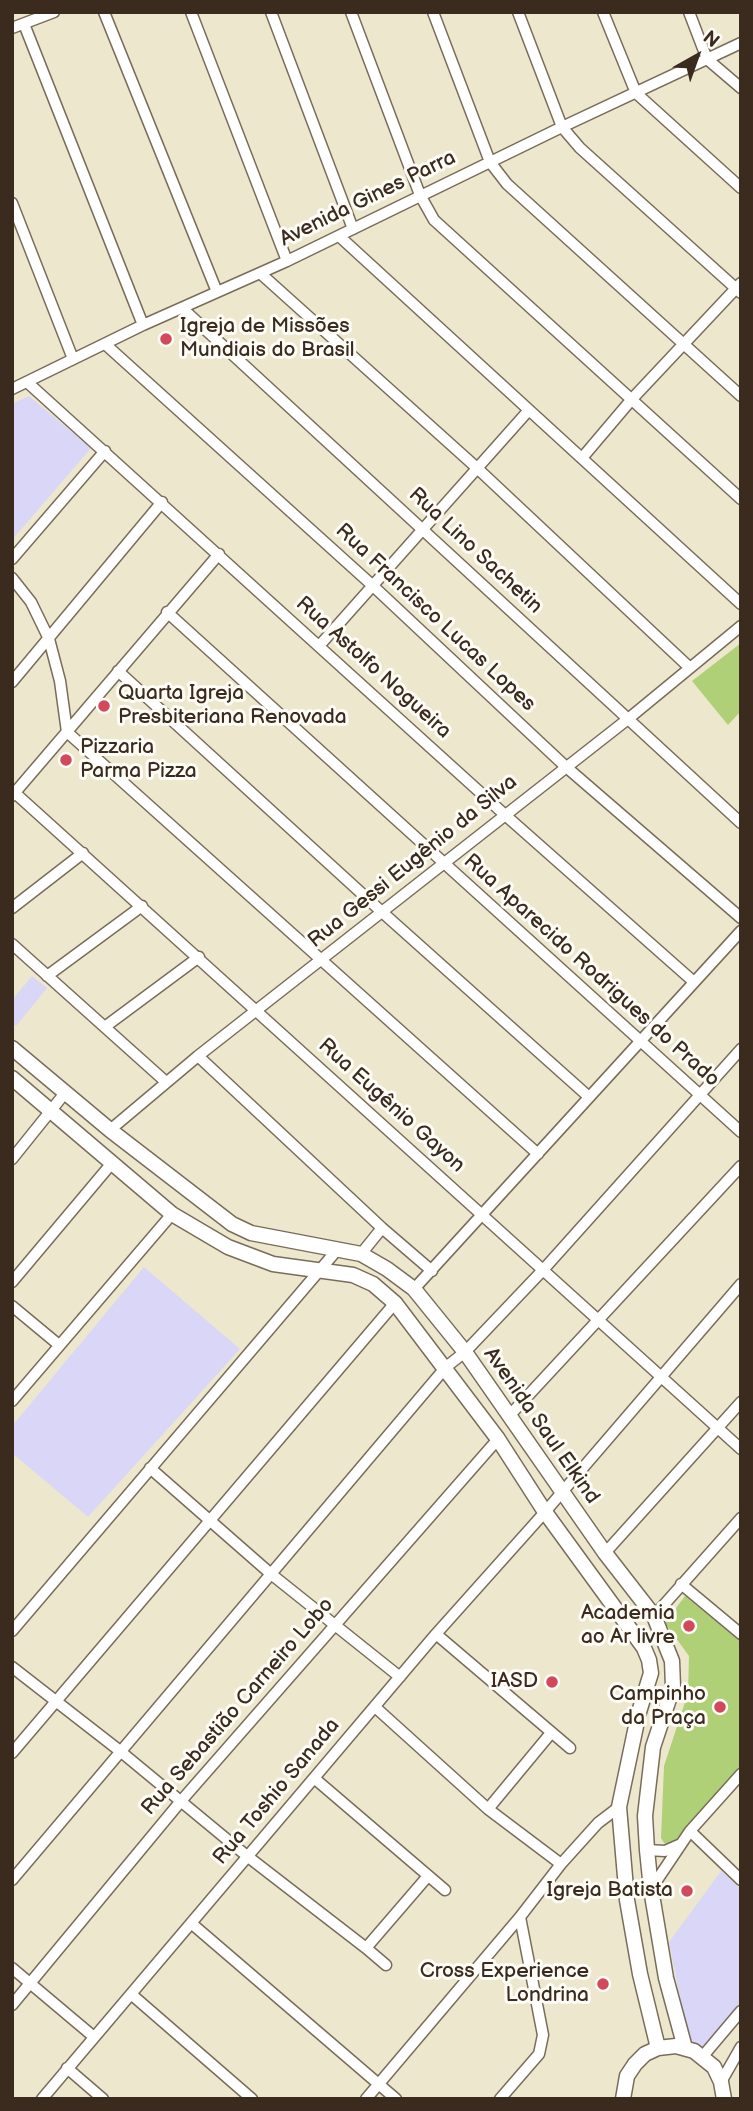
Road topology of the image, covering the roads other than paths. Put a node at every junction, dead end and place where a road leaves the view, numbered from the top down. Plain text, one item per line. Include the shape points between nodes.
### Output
1 (54, 12) edge
2 (104, 12) edge
3 (191, 12) edge
4 (271, 12) edge
5 (351, 12) edge
6 (433, 12) edge
7 (518, 12) edge
8 (603, 12) edge
9 (689, 12) edge
10 (39, 15) edge
11 (24, 24) junction
12 (12, 28) edge
13 (741, 43) edge
14 (708, 59) junction
15 (741, 88) edge
16 (636, 93) junction
17 (562, 127) junction
18 (490, 162) junction
19 (741, 188) edge
20 (420, 195) junction
21 (12, 203) edge
22 (352, 229) junction
23 (339, 236) junction
24 (287, 261) junction
25 (260, 273) junction
26 (739, 288) edge
27 (217, 292) junction
28 (183, 308) junction
29 (144, 325) junction
30 (105, 344) junction
31 (683, 344) junction
32 (73, 359) junction
33 (27, 382) junction
34 (12, 389) edge
35 (741, 396) edge
36 (632, 399) junction
37 (529, 410) junction
38 (105, 451) junction
39 (582, 458) junction
40 (477, 468) junction
41 (741, 499) edge
42 (162, 502) junction
43 (422, 528) junction
44 (219, 554) junction
45 (12, 559) edge
46 (12, 578) edge
47 (372, 585) junction
48 (741, 604) edge
49 (167, 612) junction
50 (741, 626) edge
51 (49, 639) junction
52 (319, 646) junction
53 (689, 667) junction
54 (118, 671) junction
55 (12, 682) edge
56 (628, 719) junction
57 (67, 732) junction
58 (565, 766) junction
59 (14, 795) edge
60 (504, 814) junction
61 (741, 823) edge
62 (83, 853) junction
63 (442, 863) junction
64 (142, 906) junction
65 (12, 908) edge
66 (382, 912) junction
67 (741, 918) edge
68 (741, 931) edge
69 (12, 944) edge
70 (199, 957) junction
71 (321, 960) junction
72 (47, 976) junction
73 (694, 982) junction
74 (258, 1011) junction
75 (106, 1026) junction
76 (640, 1042) junction
77 (12, 1048) edge
78 (741, 1049) edge
79 (198, 1056) junction
80 (12, 1078) edge
81 (166, 1082) junction
82 (65, 1093) junction
83 (698, 1095) junction
84 (589, 1097) junction
85 (52, 1110) junction
86 (110, 1130) junction
87 (741, 1132) edge
88 (538, 1154) junction
89 (12, 1159) edge
90 (112, 1163) junction
91 (741, 1166) edge
92 (172, 1214) junction
93 (482, 1216) junction
94 (382, 1228) junction
95 (337, 1250) junction
96 (361, 1254) junction
97 (320, 1269) junction
98 (543, 1270) junction
99 (432, 1271) junction
100 (12, 1282) edge
101 (741, 1284) edge
102 (414, 1289) junction
103 (395, 1303) junction
104 (12, 1306) edge
105 (598, 1319) junction
106 (59, 1345) junction
107 (464, 1352) junction
108 (446, 1367) junction
109 (660, 1376) junction
110 (12, 1401) edge
111 (741, 1402) edge
112 (510, 1415) junction
113 (718, 1427) junction
114 (498, 1439) junction
115 (741, 1449) edge
116 (150, 1468) junction
117 (561, 1492) junction
118 (545, 1512) junction
119 (741, 1518) edge
120 (210, 1521) junction
121 (605, 1553) junction
122 (271, 1574) junction
123 (681, 1584) junction
124 (654, 1616) junction
125 (15, 1624) edge
126 (334, 1625) junction
127 (436, 1634) junction
128 (741, 1634) edge
129 (12, 1667) edge
130 (400, 1677) junction
131 (56, 1701) junction
132 (642, 1705) junction
133 (374, 1707) junction
134 (665, 1711) junction
135 (551, 1733) junction
136 (570, 1748) dead end
137 (120, 1751) junction
138 (12, 1753) edge
139 (741, 1774) edge
140 (314, 1778) junction
141 (181, 1801) junction
142 (620, 1807) junction
143 (488, 1809) junction
144 (690, 1831) junction
145 (681, 1844) junction
146 (647, 1850) junction
147 (247, 1856) junction
148 (561, 1864) junction
149 (428, 1876) junction
150 (12, 1880) edge
151 (741, 1880) edge
152 (651, 1889) junction
153 (445, 1890) dead end
154 (520, 1917) junction
155 (191, 1923) junction
156 (366, 1948) junction
157 (386, 1965) dead end
158 (12, 1968) edge
159 (30, 1984) junction
160 (131, 1994) junction
161 (12, 2005) edge
162 (741, 2011) edge
163 (94, 2037) junction
164 (741, 2047) edge
165 (658, 2048) junction
166 (685, 2048) junction
167 (703, 2056) junction
168 (67, 2068) junction
169 (721, 2082) junction
170 (379, 2084) junction
171 (246, 2097) edge
172 (724, 2098) edge
173 (42, 2099) edge
174 (103, 2099) edge
175 (366, 2099) edge
176 (396, 2099) edge
177 (500, 2099) edge
178 (623, 2099) edge

1 - 10 street
2 - 27 street
3 - 24 street
4 - 22 street
5 - 20 street
6 - 18 street
7 - 17 street
8 - 16 street
9 - 14 street
10 - 11 street
11 - 12 street
11 - 29 street
13 - 14 street, Avenida Gines Parra
14 - 15 street
14 - 16 street, Avenida Gines Parra
16 - 17 street, Avenida Gines Parra
16 - 19 street
17 - 18 street, Avenida Gines Parra
17 - 26 street
18 - 20 street, Avenida Gines Parra
18 - 31 street via 507,184
20 - 22 street, Avenida Gines Parra
20 - 36 street via 434,220
21 - 32 street
22 - 23 street, Avenida Gines Parra
23 - 24 street, Avenida Gines Parra
23 - 37 street
24 - 25 street, Avenida Gines Parra
25 - 27 street, Avenida Gines Parra
25 - 40 street
26 - 31 street
27 - 28 street, Avenida Gines Parra
28 - 29 street, Avenida Gines Parra
28 - 43 street, Rua Lino Sachetin
29 - 30 street, Avenida Gines Parra
30 - 32 street, Avenida Gines Parra
30 - 47 street, Rua Francisco Lucas Lopes
31 - 35 street
31 - 36 street
32 - 33 street, Avenida Gines Parra
33 - 34 street, Avenida Gines Parra
33 - 38 street, Rua Astolfo Nogueira
36 - 39 street
36 - 41 street
37 - 39 street
37 - 40 street
38 - 42 street, Rua Astolfo Nogueira
38 - 45 street
39 - 48 street
40 - 43 street
40 - 53 street
42 - 44 street, Rua Astolfo Nogueira
42 - 51 street
43 - 47 street
43 - 56 street, Rua Lino Sachetin
44 - 49 street
44 - 52 street, Rua Astolfo Nogueira
46 - 51 street via 31,602
47 - 52 street
47 - 58 street, Rua Francisco Lucas Lopes
49 - 54 street
49 - 63 street, Rua Aparecido Rodrigues do Prado
50 - 53 street, Rua Gessi Eugênio da Silva
51 - 55 street
51 - 57 street
52 - 60 street, Rua Astolfo Nogueira
53 - 56 street, Rua Gessi Eugênio da Silva
54 - 57 street
54 - 66 street
56 - 58 street, Rua Gessi Eugênio da Silva
56 - 61 street, Rua Lino Sachetin
57 - 59 street
57 - 71 street
58 - 60 street, Rua Gessi Eugênio da Silva
58 - 67 street, Rua Francisco Lucas Lopes
59 - 62 street, Rua Eugênio Gayon
60 - 63 street, Rua Gessi Eugênio da Silva
60 - 73 street, Rua Astolfo Nogueira
62 - 64 street, Rua Eugênio Gayon
62 - 65 street
63 - 66 street, Rua Gessi Eugênio da Silva
63 - 76 street, Rua Aparecido Rodrigues do Prado
64 - 70 street, Rua Eugênio Gayon
64 - 72 street
66 - 71 street, Rua Gessi Eugênio da Silva
66 - 84 street
68 - 73 street
69 - 72 street
70 - 74 street, Rua Eugênio Gayon
70 - 75 street
71 - 74 street, Rua Gessi Eugênio da Silva
71 - 88 street
72 - 75 street
73 - 76 street
74 - 79 street, Rua Gessi Eugênio da Silva
74 - 93 street, Rua Eugênio Gayon
75 - 81 street
76 - 83 street, Rua Aparecido Rodrigues do Prado
76 - 84 street
77 - 82 main road, Avenida Saul Elkind
78 - 83 street
79 - 81 street, Rua Gessi Eugênio da Silva
79 - 94 street
80 - 85 main road, Avenida Saul Elkind
81 - 86 street, Rua Gessi Eugênio da Silva
82 - 85 street
82 - 86 main road, Avenida Saul Elkind
83 - 87 street, Rua Aparecido Rodrigues do Prado
83 - 98 street
84 - 88 street
85 - 89 street
85 - 90 main road, Avenida Saul Elkind
86 - 95 main road, Avenida Saul Elkind via 232,1224 251,1233
88 - 93 street
90 - 92 main road, Avenida Saul Elkind
90 - 100 street
91 - 105 street
92 - 97 main road, Avenida Saul Elkind via 228,1247 273,1264
92 - 106 street
93 - 98 street, Rua Eugênio Gayon
93 - 99 street
94 - 96 street
94 - 99 street
95 - 96 main road, Avenida Saul Elkind
95 - 97 street
96 - 102 main road, Avenida Saul Elkind
97 - 103 main road, Avenida Saul Elkind via 363,1279
97 - 116 street
98 - 105 street, Rua Eugênio Gayon
98 - 107 street
99 - 102 street
101 - 109 street, Rua Toshio Sanada
102 - 107 main road, Avenida Saul Elkind
103 - 108 main road, Avenida Saul Elkind
103 - 120 street
104 - 106 street
105 - 109 street, Rua Eugênio Gayon
105 - 112 street
106 - 110 street
107 - 108 street
107 - 112 main road, Avenida Saul Elkind
108 - 114 main road, Avenida Saul Elkind
108 - 122 street
109 - 113 street, Rua Eugênio Gayon
109 - 117 street, Rua Toshio Sanada
111 - 113 street
112 - 117 main road, Avenida Saul Elkind
113 - 115 street, Rua Eugênio Gayon
113 - 121 street
114 - 118 main road, Avenida Saul Elkind
114 - 126 street, Rua Sebastião Carneiro Lobo
116 - 120 street
116 - 125 street
117 - 118 street, Rua Toshio Sanada
117 - 121 main road, Avenida Saul Elkind
118 - 127 street, Rua Toshio Sanada
118 - 132 main road, Avenida Saul Elkind via 644,1648 651,1673
119 - 123 street
120 - 122 street
120 - 131 street
121 - 124 main road, Avenida Saul Elkind
122 - 126 street
122 - 137 street
123 - 124 street
123 - 128 street
124 - 134 main road, Avenida Saul Elkind via 672,1661 673,1687
126 - 130 street
126 - 141 street, Rua Sebastião Carneiro Lobo
127 - 130 street, Rua Toshio Sanada
127 - 135 street
129 - 131 street
130 - 133 street, Rua Toshio Sanada
131 - 137 street
131 - 138 street
132 - 134 main road
132 - 142 main road, Avenida Saul Elkind
133 - 140 street, Rua Toshio Sanada
133 - 143 street
134 - 146 main road, Avenida Saul Elkind via 653,1747 645,1816
135 - 136 street
135 - 143 street
137 - 141 street
137 - 150 street
139 - 144 street
140 - 147 street, Rua Toshio Sanada
140 - 149 street
141 - 147 street
141 - 159 street, Rua Sebastião Carneiro Lobo
142 - 148 street via 598,1823
142 - 165 main road, Avenida Saul Elkind via 627,1900
143 - 148 street
144 - 145 street
144 - 151 street
145 - 146 street via 665,1851
145 - 152 street
146 - 152 main road, Avenida Saul Elkind
147 - 155 street, Rua Toshio Sanada
147 - 156 street
148 - 154 street
149 - 153 street
149 - 156 street
152 - 166 main road, Avenida Saul Elkind via 666,1978
154 - 170 street
154 - 177 street via 543,2035 538,2054
155 - 160 street, Rua Toshio Sanada
155 - 170 street
156 - 157 street
158 - 159 street
159 - 161 street, Rua Sebastião Carneiro Lobo
159 - 163 street
160 - 163 street, Rua Toshio Sanada
160 - 171 street
162 - 167 street
163 - 168 street, Rua Toshio Sanada
164 - 169 street
165 - 166 main road
165 - 178 main road via 635,2064 627,2076
166 - 167 main road
167 - 169 main road
168 - 173 street, Rua Toshio Sanada
168 - 174 street
169 - 172 main road
170 - 175 street
170 - 176 street

